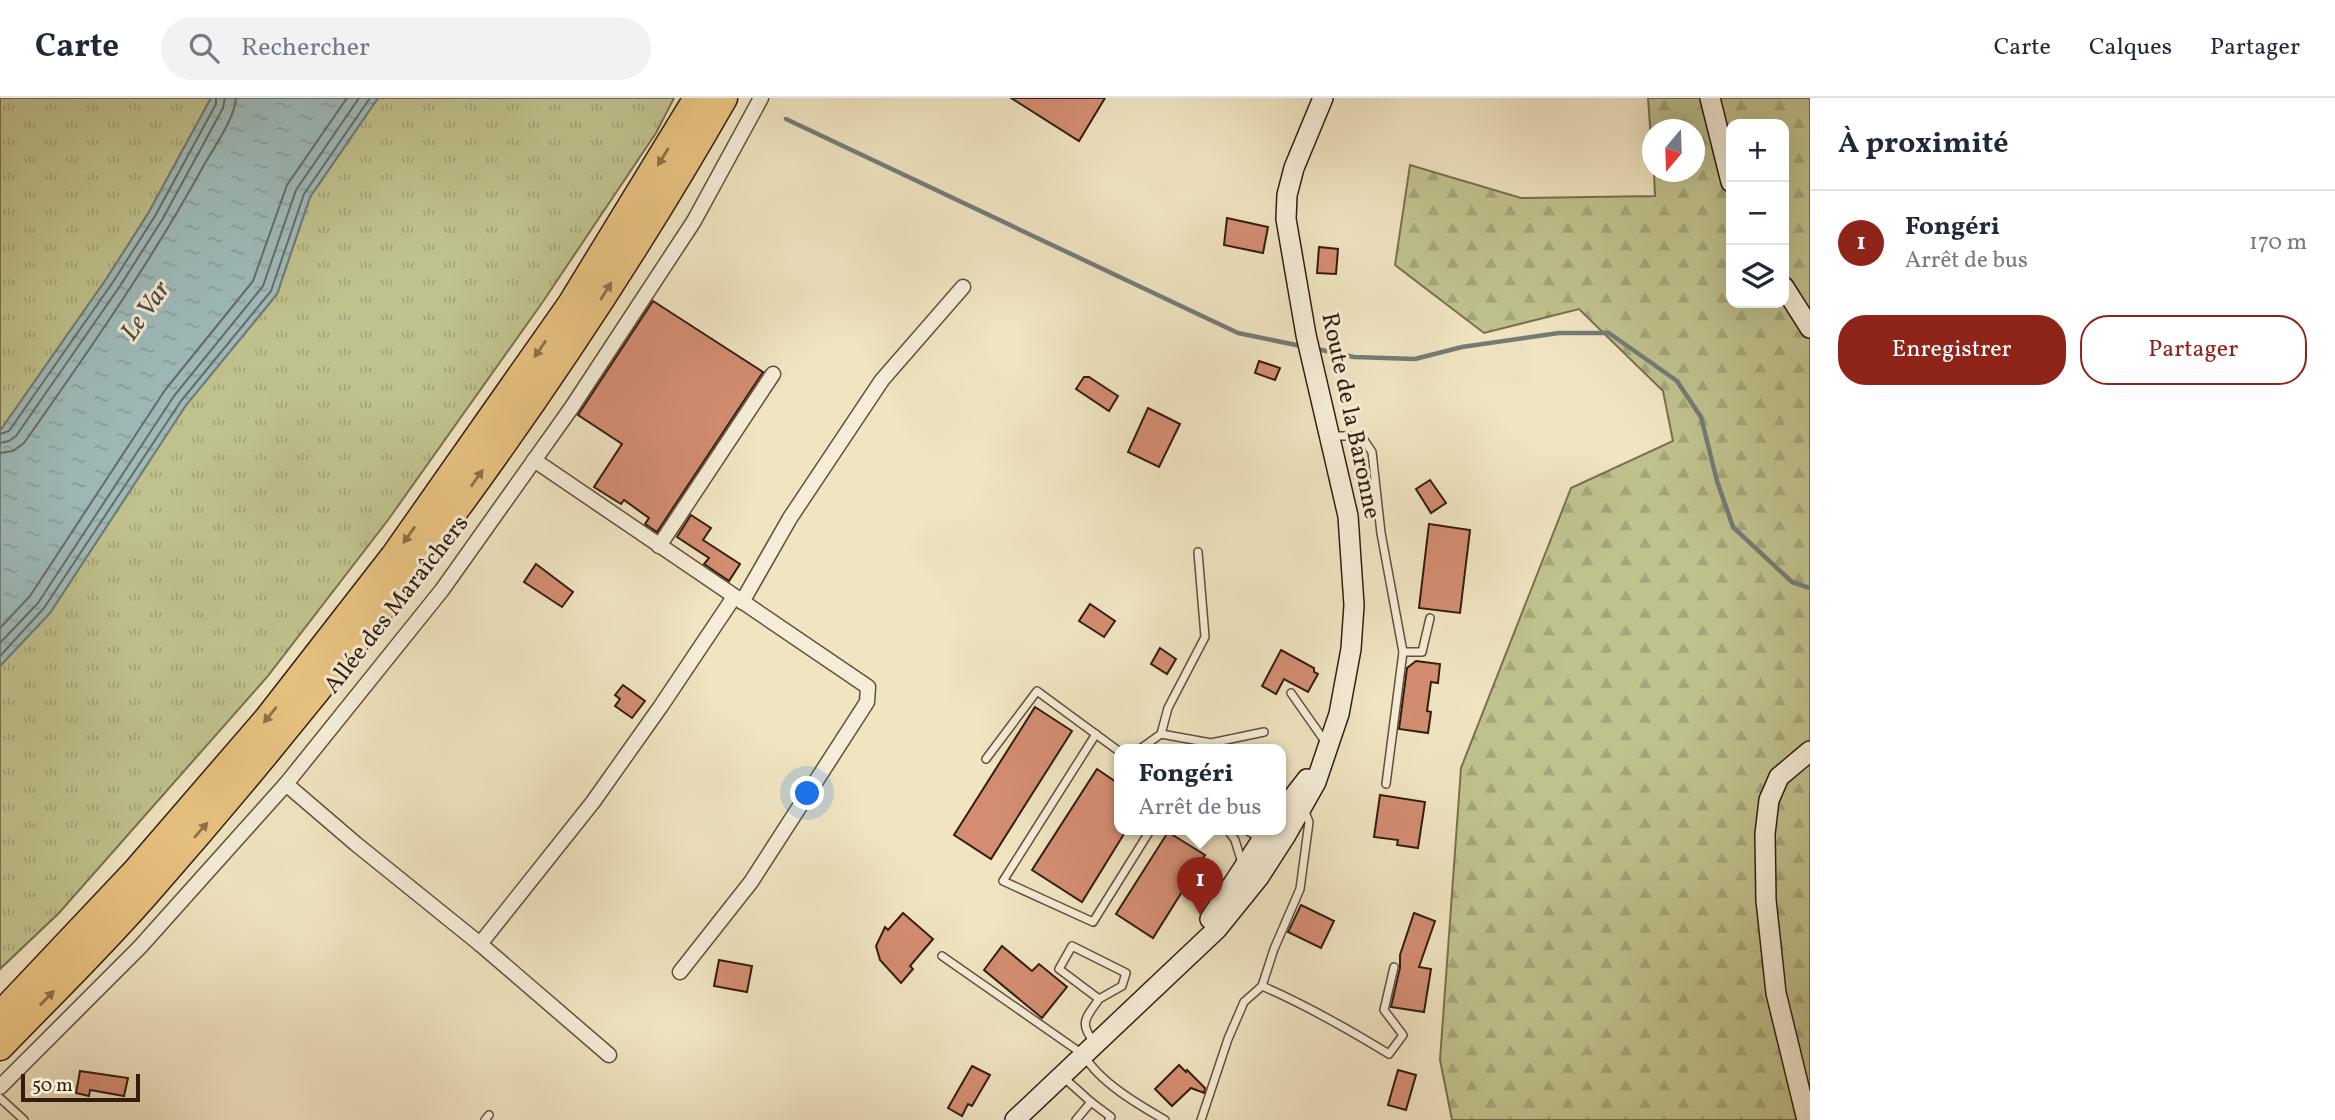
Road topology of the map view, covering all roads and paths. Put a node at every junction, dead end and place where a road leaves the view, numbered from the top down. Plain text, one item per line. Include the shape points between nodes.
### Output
1 (697, 98) edge
2 (724, 98) edge
3 (761, 98) edge
4 (1323, 98) edge
5 (1710, 98) edge
6 (1726, 162) edge
7 (963, 286) dead end
8 (1789, 295) edge
9 (1810, 328) edge
10 (773, 374) dead end
11 (1331, 436) junction
12 (534, 460) junction
13 (659, 546) junction
14 (1198, 552) dead end
15 (738, 600) junction
16 (1430, 618) dead end
17 (1403, 652) junction
18 (1291, 693) dead end
19 (1264, 732) dead end
20 (1096, 734) junction
21 (1161, 734) junction
22 (1147, 744) edge
23 (1329, 745) junction
24 (1114, 748) edge
25 (1810, 751) edge
26 (986, 759) dead end
27 (286, 784) junction
28 (1386, 784) dead end
29 (1286, 806) edge
30 (1303, 807) junction
31 (1147, 835) edge
32 (1231, 835) edge
33 (1258, 835) edge
34 (1260, 835) edge
35 (1286, 835) edge
36 (1286, 835) edge
37 (1265, 869) junction
38 (1238, 880) junction
39 (480, 944) junction
40 (942, 956) dead end
41 (1183, 960) junction
42 (1394, 967) dead end
43 (680, 972) dead end
44 (1262, 986) junction
45 (1098, 999) junction
46 (0, 1015) edge
47 (0, 1047) edge
48 (1089, 1050) junction
49 (609, 1055) dead end
50 (1062, 1076) junction
51 (0, 1087) edge
52 (0, 1098) edge
53 (1091, 1102) junction
54 (1112, 1119) edge
55 (24, 1120) edge
56 (1015, 1120) edge
57 (1076, 1120) edge
58 (1165, 1120) edge
59 (1201, 1120) edge
60 (1807, 1120) edge

1 -> 46 highway via 572,304 394,556 233,759 136,871
47 -> 2 highway via 151,888 289,728 414,568 590,317
3 - 12 street, Allée des Maraîchers via 694,221
4 - 11 main road, Route de la Baronne via 1294,168 1286,219 1306,335
5 - 6 main road
7 - 15 street via 882,380
8 - 9 main road
10 - 13 street
11 - 17 lane via 1364,440 1372,452 1381,533
11 - 23 main road, Route de la Baronne via 1348,516 1354,605 1349,662
12 - 13 street
12 - 27 street, Allée des Maraîchers via 442,590
13 - 15 street
14 - 21 lane via 1205,637 1168,708
15 - 39 street via 593,802
15 - 43 street via 869,687 867,702 751,881
16 - 17 lane via 1422,652
17 - 28 lane
18 - 23 lane
19 - 21 lane via 1211,743
20 - 24 lane
20 - 26 lane via 1037,691
20 - 31 lane via 1003,881 1093,922
21 - 22 lane
23 - 29 main road, Route de la Baronne
23 - 30 main road, Route de la Baronne
25 - 60 main road via 1779,777 1769,800 1765,834 1766,900 1776,993
27 - 39 street
27 - 51 street, Allée des Maraîchers via 139,947
30 - 36 main road, Route de la Baronne
30 - 44 lane via 1309,822 1300,889
32 - 38 lane via 1242,863
33 - 38 main road, Route de la Baronne
34 - 37 lane
35 - 37 main road, Route de la Baronne
37 - 41 main road, Route de la Baronne via 1217,929
38 - 41 main road, Route de la Baronne
39 - 49 street
40 - 48 lane
41 - 48 main road, Route de la Baronne
42 - 44 lane via 1384,1010 1403,1035 1390,1054
44 - 59 lane via 1244,1002
45 - 45 lane via 1059,969 1072,946 1126,973 1122,986
45 - 48 lane via 1085,1020
48 - 50 main road, Route de la Baronne
48 - 58 lane via 1090,1067
50 - 53 lane
50 - 56 main road, Route de la Baronne
52 - 55 lane
53 - 54 lane
53 - 57 lane

